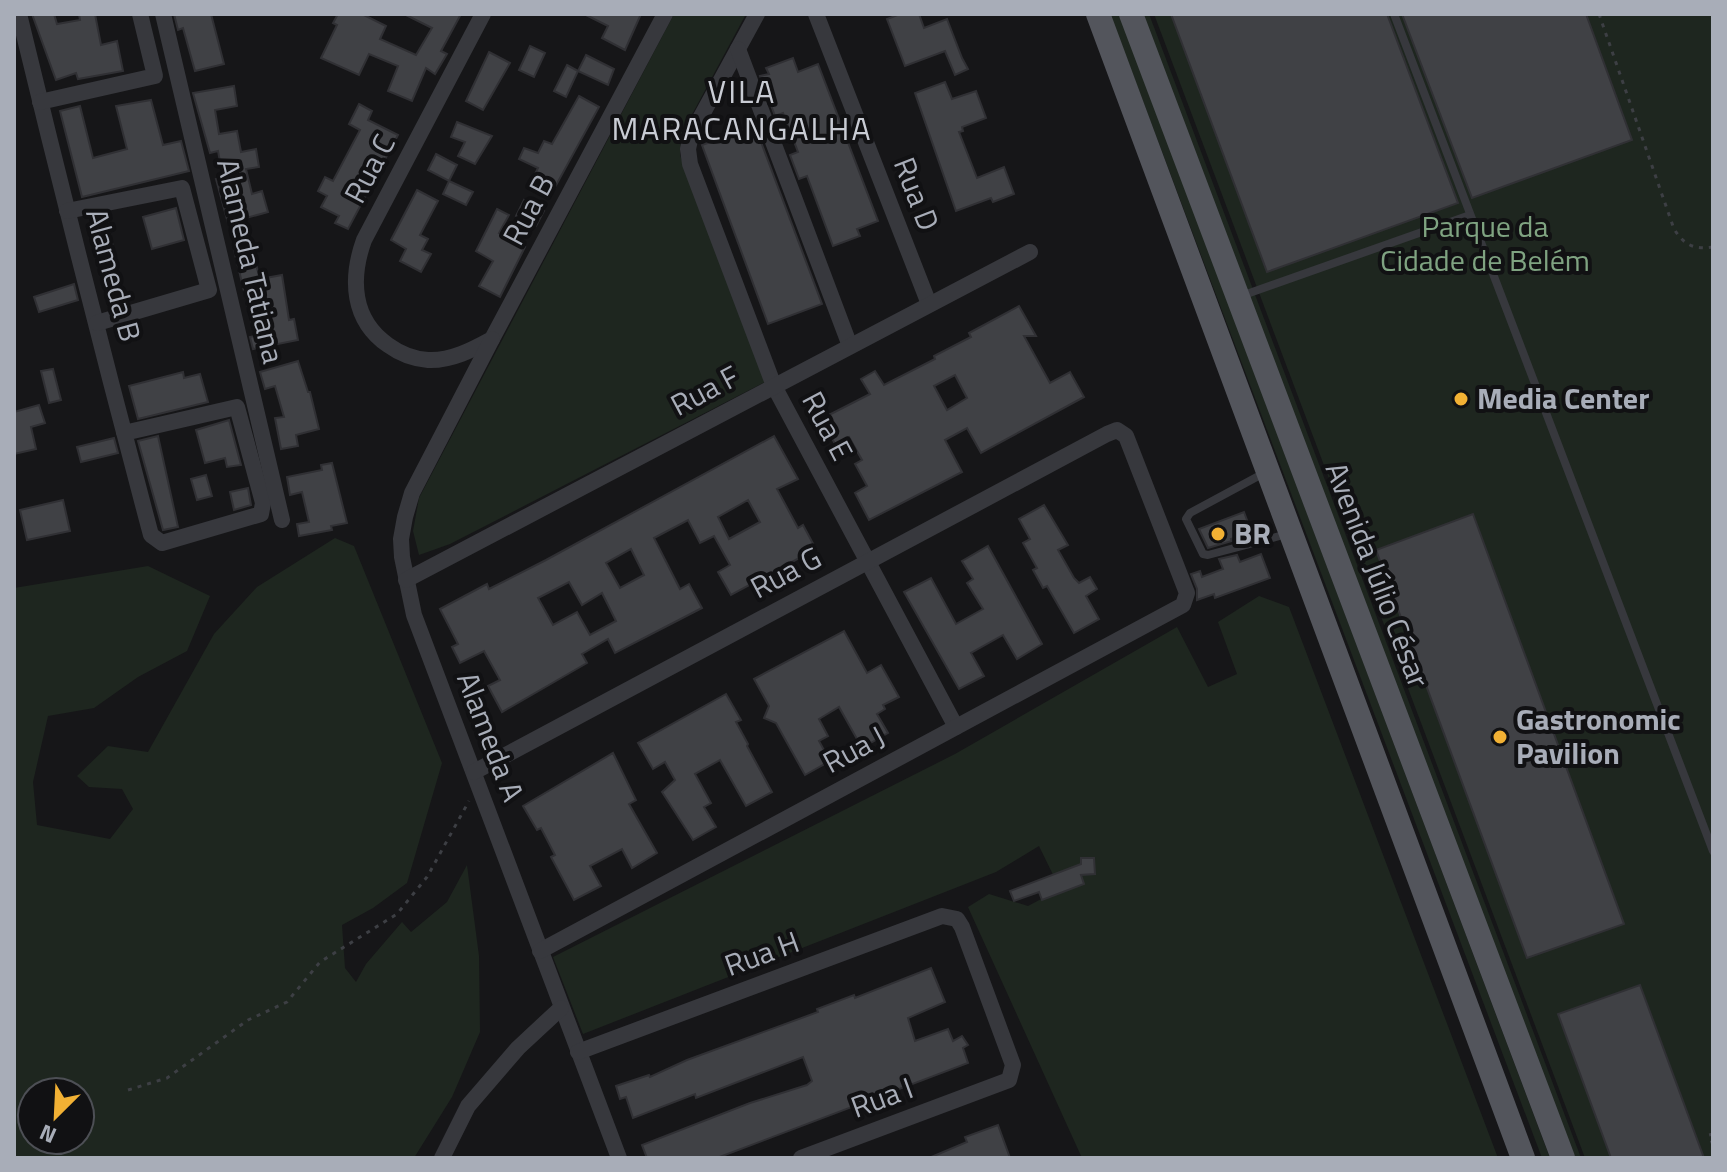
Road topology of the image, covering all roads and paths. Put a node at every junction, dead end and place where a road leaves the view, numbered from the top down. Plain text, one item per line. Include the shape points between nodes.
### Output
1 (19, 14) edge
2 (140, 14) edge
3 (163, 14) edge
4 (483, 14) edge
5 (665, 14) edge
6 (757, 14) edge
7 (816, 14) edge
8 (1098, 14) edge
9 (1131, 14) edge
10 (1394, 14) edge
11 (1599, 14) edge
12 (738, 49) junction
13 (40, 102) junction
14 (67, 211) junction
15 (1470, 215) junction
16 (1713, 247) edge
17 (1030, 252) dead end
18 (1238, 297) junction
19 (929, 304) junction
20 (97, 323) junction
21 (492, 339) junction
22 (850, 346) junction
23 (774, 386) junction
24 (124, 433) junction
25 (1267, 472) junction
26 (282, 520) dead end
27 (1289, 533) junction
28 (162, 543) joint
29 (866, 562) junction
30 (406, 580) junction
31 (1187, 593) joint
32 (956, 727) junction
33 (474, 772) junction
34 (481, 791) junction
35 (1713, 851) edge
36 (962, 927) joint
37 (540, 951) junction
38 (561, 1008) junction
39 (578, 1052) junction
40 (128, 1090) dead end
41 (1713, 1134) edge
42 (1713, 1145) edge
43 (442, 1158) edge
44 (619, 1158) edge
45 (801, 1158) edge
46 (1523, 1158) edge
47 (1563, 1158) edge

1 - 13 street, Alameda B
2 - 13 street via 155,76
3 - 26 street, Alameda Tatiana
4 - 21 street, Rua C via 359,254 355,286 364,320 378,338 411,358 443,359
5 - 21 street, Rua B
6 - 12 street
7 - 19 street, Rua D
8 - 25 main road
9 - 18 main road, Avenida Júlio César
10 - 15 lane
11 - 16 path via 1674,229 1683,243
12 - 22 street
12 - 23 street, Rua E via 688,149
13 - 14 street, Alameda B
14 - 20 street, Alameda B
14 - 20 street via 182,188 209,290
15 - 18 lane
15 - 35 lane
17 - 19 street, Rua F
18 - 47 main road, Avenida Júlio César
19 - 22 street, Rua F
20 - 24 street, Alameda B
21 - 30 street, Alameda A via 412,493 401,539
22 - 23 street, Rua F
23 - 29 street, Rua E
23 - 30 street, Rua F
24 - 28 street, Alameda B via 151,535
24 - 28 street, Alameda Tatiana via 237,407 263,503 261,514
25 - 27 main road
25 - 27 lane via 1186,519 1208,555
27 - 46 main road
29 - 31 street, Rua G via 1117,430 1126,436
29 - 32 street, Rua E
29 - 33 street, Rua G
30 - 33 street, Alameda A via 414,615
31 - 32 street, Rua J via 1183,605
32 - 37 street, Rua J
33 - 34 street, Alameda A
34 - 37 street, Alameda A
34 - 40 path via 472,795 427,877 397,914 320,962 287,1002 248,1020 167,1078
36 - 39 street, Rua H via 957,919 942,916
36 - 45 street, Rua I via 1013,1065 1009,1080
37 - 38 street, Alameda A
38 - 39 street, Alameda A
38 - 43 street via 468,1106
39 - 44 street, Alameda A
41 - 42 path

